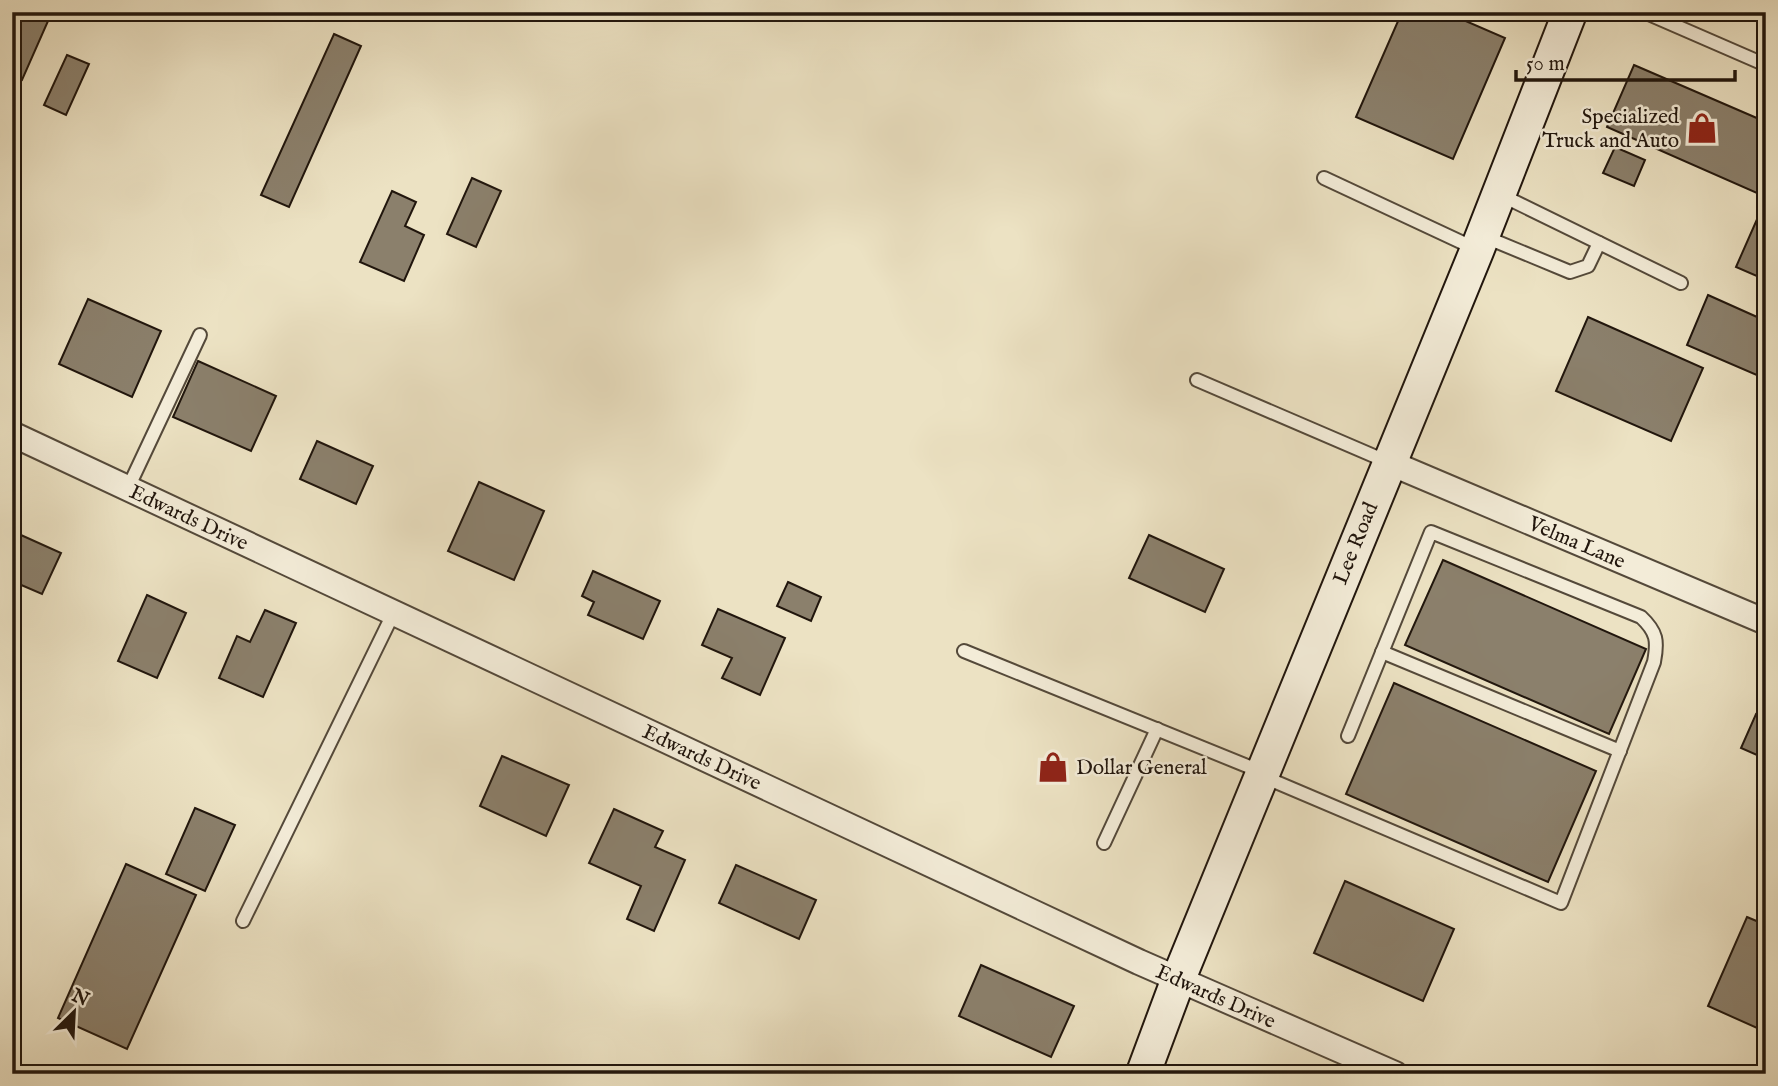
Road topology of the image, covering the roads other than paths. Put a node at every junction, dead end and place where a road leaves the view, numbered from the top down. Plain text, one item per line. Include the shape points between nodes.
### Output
1 (1570, 12) edge
2 (1644, 12) edge
3 (1766, 65) edge
4 (1324, 178) dead end
5 (1499, 194) junction
6 (1480, 243) junction
7 (1599, 243) junction
8 (1681, 283) dead end
9 (200, 335) dead end
10 (1197, 380) dead end
11 (12, 434) edge
12 (1388, 462) junction
13 (128, 488) junction
14 (394, 612) junction
15 (1766, 622) edge
16 (964, 651) dead end
17 (1382, 652) junction
18 (1157, 729) junction
19 (1348, 736) dead end
20 (1620, 751) junction
21 (1261, 774) junction
22 (1104, 844) dead end
23 (243, 921) dead end
24 (1178, 980) junction
25 (1143, 1074) edge
26 (1395, 1074) edge

1 - 5 main road, Lee Road
2 - 3 lane
4 - 6 lane
5 - 6 main road, Lee Road
5 - 7 lane
6 - 7 lane via 1570,272 1588,266
6 - 12 main road, Lee Road
7 - 8 lane
9 - 13 lane
10 - 12 lane
11 - 13 street, Edwards Drive
12 - 15 street, Velma Lane
12 - 21 main road, Lee Road
13 - 14 street, Edwards Drive
14 - 23 lane
14 - 24 street, Edwards Drive
16 - 18 lane
17 - 19 lane
17 - 20 lane
17 - 20 lane via 1431,532 1641,617 1658,643
18 - 21 lane
18 - 22 lane
20 - 21 lane via 1561,903
21 - 24 main road, Lee Road
24 - 25 main road, Lee Road
24 - 26 street, Edwards Drive

